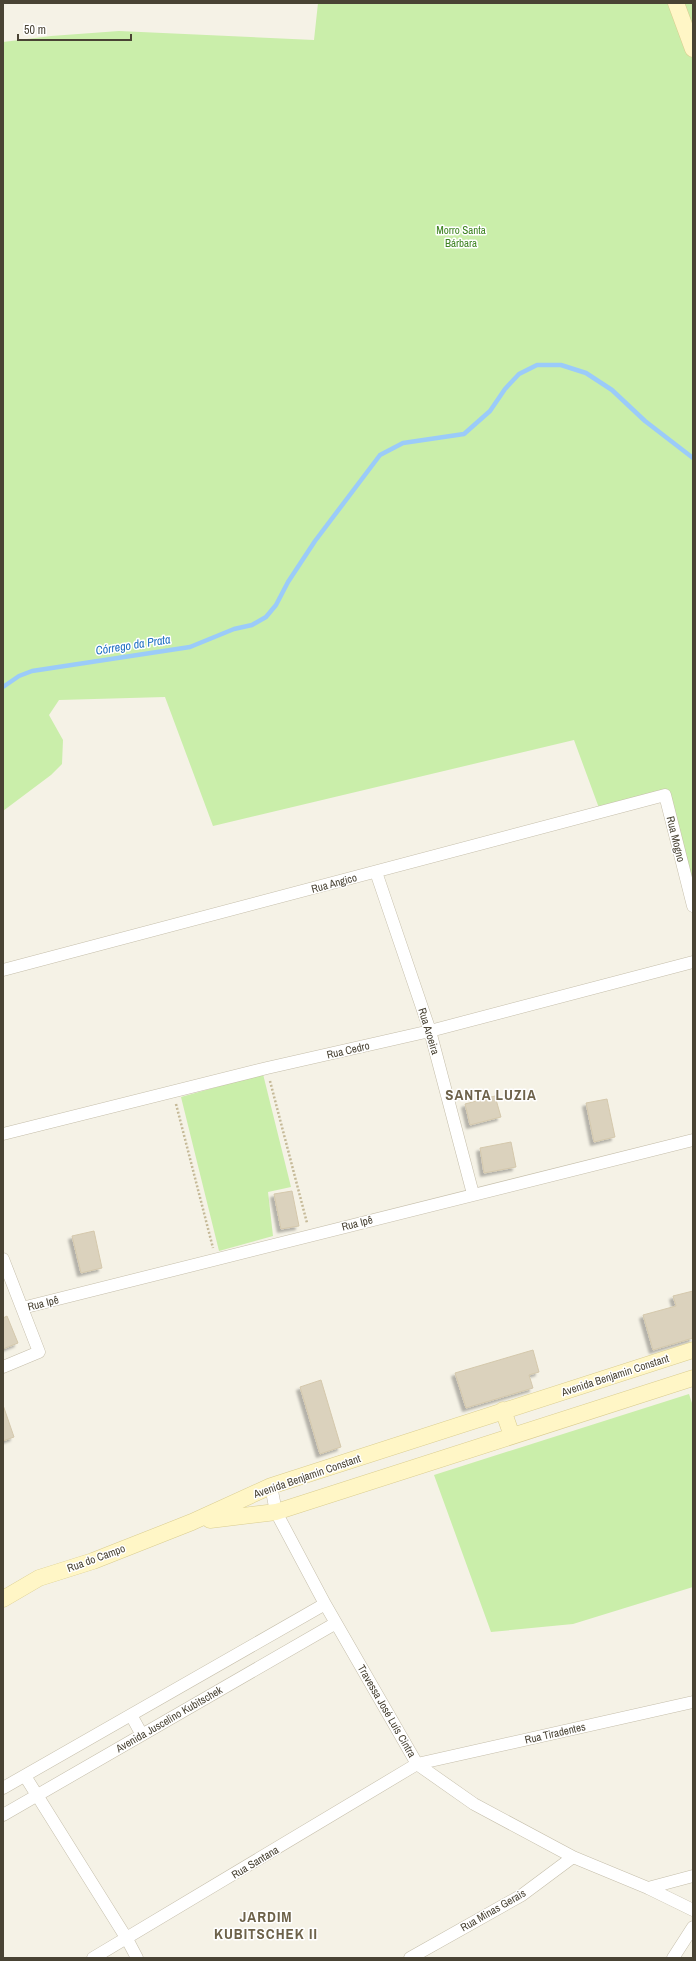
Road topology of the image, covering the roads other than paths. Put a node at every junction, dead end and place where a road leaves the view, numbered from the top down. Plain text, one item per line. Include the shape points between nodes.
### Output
1 (676, 3) edge
2 (693, 49) edge
3 (665, 795) joint
4 (376, 872) junction
5 (693, 906) edge
6 (693, 962) edge
7 (3, 970) edge
8 (430, 1031) junction
9 (3, 1134) edge
10 (693, 1140) edge
11 (473, 1194) junction
12 (3, 1259) edge
13 (22, 1308) junction
14 (693, 1350) edge
15 (3, 1367) edge
16 (693, 1378) edge
17 (503, 1410) junction
18 (512, 1436) junction
19 (271, 1486) junction
20 (276, 1512) junction
21 (192, 1522) junction
22 (3, 1599) edge
23 (325, 1604) junction
24 (336, 1623) junction
25 (693, 1702) edge
26 (131, 1715) junction
27 (142, 1735) junction
28 (417, 1764) junction
29 (25, 1776) junction
30 (3, 1788) edge
31 (37, 1796) junction
32 (3, 1815) edge
33 (573, 1857) junction
34 (693, 1876) edge
35 (648, 1888) junction
36 (693, 1910) edge
37 (693, 1927) edge
38 (127, 1939) junction
39 (93, 1958) edge
40 (137, 1958) edge
41 (410, 1958) edge
42 (673, 1958) edge

1 - 2 street
3 - 4 street, Rua Angico
3 - 5 street, Rua Mogno
4 - 7 street, Rua Angico
4 - 8 street, Rua Aroeira
6 - 8 street, Rua Cedro
8 - 9 street, Rua Cedro via 267,1068
8 - 11 street, Rua Aroeira
10 - 11 street, Rua Ipê
11 - 13 street, Rua Ipê
12 - 13 street
13 - 15 street via 39,1352
14 - 17 street, Avenida Benjamin Constant
16 - 18 street, Avenida Benjamin Constant
17 - 18 street
17 - 19 street, Avenida Benjamin Constant
18 - 20 street, Avenida Benjamin Constant
19 - 20 street, Travessa José Luís Cintra
19 - 21 street, Avenida Benjamin Constant
20 - 21 street, Avenida Benjamin Constant
20 - 23 street, Travessa José Luís Cintra
21 - 22 street, Rua do Campo via 93,1561 39,1578
23 - 24 street, Travessa José Luís Cintra
23 - 26 street, Avenida Juscelino Kubitschek
24 - 27 street, Avenida Juscelino Kubitschek
24 - 28 street, Travessa José Luís Cintra
25 - 28 street, Rua Tiradentes
26 - 27 street
26 - 29 street, Avenida Juscelino Kubitschek
27 - 31 street, Avenida Juscelino Kubitschek
28 - 33 street, Travessa José Luís Cintra via 474,1804
28 - 38 street, Rua Santana
29 - 30 street, Avenida Juscelino Kubitschek
29 - 31 street
31 - 32 street, Avenida Juscelino Kubitschek
31 - 38 street
33 - 35 street, Travessa José Luís Cintra
33 - 41 street, Rua Minas Gerais via 522,1895
34 - 35 street
35 - 36 street, Travessa José Luís Cintra
37 - 42 street
38 - 39 street, Rua Santana
38 - 40 street

